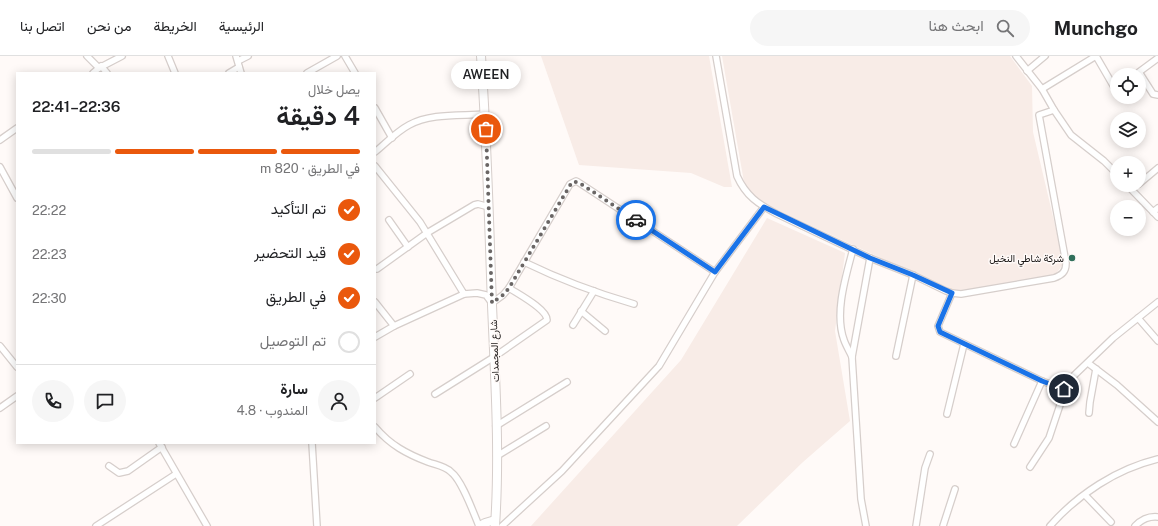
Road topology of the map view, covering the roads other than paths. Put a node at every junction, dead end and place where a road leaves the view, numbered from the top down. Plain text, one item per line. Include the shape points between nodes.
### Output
1 (87, 56) edge
2 (122, 56) edge
3 (168, 56) edge
4 (248, 56) edge
5 (337, 56) edge
6 (345, 56) edge
7 (482, 56) edge
8 (716, 56) edge
9 (1016, 56) edge
10 (1045, 56) edge
11 (1096, 56) edge
12 (1158, 58) edge
13 (238, 61) edge
14 (100, 67) junction
15 (1146, 68) edge
16 (1027, 71) junction
17 (94, 72) edge
18 (106, 72) edge
19 (175, 72) edge
20 (230, 72) edge
21 (241, 72) edge
22 (309, 72) edge
23 (354, 72) edge
24 (1110, 80) edge
25 (1146, 85) edge
26 (1042, 89) junction
27 (1158, 95) edge
28 (376, 110) edge
29 (1054, 110) junction
30 (485, 114) junction
31 (16, 129) edge
32 (392, 138) junction
33 (0, 140) edge
34 (376, 151) edge
35 (0, 167) edge
36 (376, 167) edge
37 (1110, 167) edge
38 (1158, 168) edge
39 (1146, 178) edge
40 (1134, 192) edge
41 (16, 196) edge
42 (489, 207) junction
43 (764, 207) junction
44 (1155, 210) edge
45 (1158, 218) edge
46 (390, 220) dead end
47 (427, 234) junction
48 (408, 247) junction
49 (853, 249) junction
50 (870, 258) junction
51 (524, 262) junction
52 (376, 270) edge
53 (715, 272) junction
54 (913, 275) junction
55 (509, 288) junction
56 (594, 291) junction
57 (952, 293) junction
58 (464, 294) junction
59 (1158, 302) edge
60 (376, 303) edge
61 (492, 303) junction
62 (634, 304) dead end
63 (581, 311) junction
64 (1138, 318) junction
65 (573, 325) dead end
66 (394, 326) junction
67 (605, 331) dead end
68 (376, 336) edge
69 (1158, 341) edge
70 (964, 344) junction
71 (0, 346) edge
72 (896, 356) dead end
73 (494, 357) junction
74 (852, 357) junction
75 (1088, 363) junction
76 (16, 367) edge
77 (1096, 369) junction
78 (410, 374) dead end
79 (1042, 381) junction
80 (567, 382) dead end
81 (1063, 386) junction
82 (435, 394) dead end
83 (16, 397) edge
84 (376, 397) edge
85 (0, 408) edge
86 (1089, 413) dead end
87 (946, 414) dead end
88 (1158, 422) edge
89 (496, 426) junction
90 (546, 426) dead end
91 (376, 428) edge
92 (312, 444) edge
93 (1014, 444) dead end
94 (161, 445) edge
95 (930, 454) dead end
96 (497, 456) junction
97 (1158, 459) edge
98 (109, 466) dead end
99 (1030, 467) dead end
100 (176, 474) junction
101 (955, 489) dead end
102 (1085, 495) junction
103 (1158, 517) edge
104 (1111, 522) dead end
105 (495, 523) edge
106 (1052, 525) edge
107 (96, 526) edge
108 (207, 526) edge
109 (317, 526) edge
110 (480, 526) edge
111 (502, 526) edge
112 (866, 526) edge
113 (916, 526) edge
114 (943, 526) edge
115 (1135, 526) edge

1 - 14 street
2 - 14 street
3 - 19 street
4 - 13 street
5 - 22 street
6 - 23 street
7 - 30 main road, شارع المجمدات
8 - 43 street via 737,176 749,196
9 - 16 street
10 - 16 street
11 - 24 street
11 - 26 street
12 - 15 street
13 - 20 street
13 - 21 street
14 - 17 street
14 - 18 street
16 - 26 street
25 - 27 street via 1153,94
26 - 29 street
28 - 32 street
29 - 37 street via 1071,135
29 - 57 street via 1039,115 1066,270 1054,278 961,294
30 - 32 street via 422,119
30 - 42 main road, شارع المجمدات
31 - 33 street
32 - 34 street
35 - 41 street
36 - 47 street
38 - 39 street
40 - 44 street
42 - 47 street via 474,205
42 - 61 main road, شارع المجمدات
43 - 49 street
43 - 53 street
44 - 45 street
46 - 48 street
47 - 48 street
47 - 58 street
48 - 52 street
49 - 50 street
49 - 74 street via 842,292 840,317 844,340
50 - 54 street
50 - 74 street
51 - 53 street via 570,184 576,181
51 - 55 street
51 - 56 street
53 - 111 street via 659,366 562,471
54 - 57 street
54 - 72 street
55 - 61 street
55 - 73 street via 547,315 547,320
56 - 62 street
56 - 63 street
57 - 70 street via 938,326 943,334
58 - 61 street via 486,295
58 - 66 street
59 - 64 street
60 - 66 street
61 - 73 main road, شارع المجمدات
63 - 65 street
63 - 67 street
64 - 69 street
64 - 75 street
66 - 68 street
70 - 79 street
70 - 87 street
71 - 76 street
73 - 82 street
73 - 89 main road, شارع المجمدات
74 - 112 street via 861,499
75 - 77 street
75 - 81 street
77 - 86 street
77 - 88 street
78 - 84 street
79 - 81 street via 1058,387
79 - 93 street
80 - 89 street
81 - 99 street via 1064,393 1049,438
83 - 85 street
89 - 96 main road, شارع المجمدات
90 - 96 street
91 - 110 street via 402,451 452,472
92 - 109 street
94 - 98 street via 128,471 119,473
94 - 100 street
95 - 113 street via 925,468
96 - 105 main road, شارع المجمدات
97 - 102 street via 1122,471
100 - 107 street
100 - 108 street
101 - 114 street
102 - 104 street
102 - 106 street via 1066,509
103 - 115 street via 1146,519
105 - 110 main road

